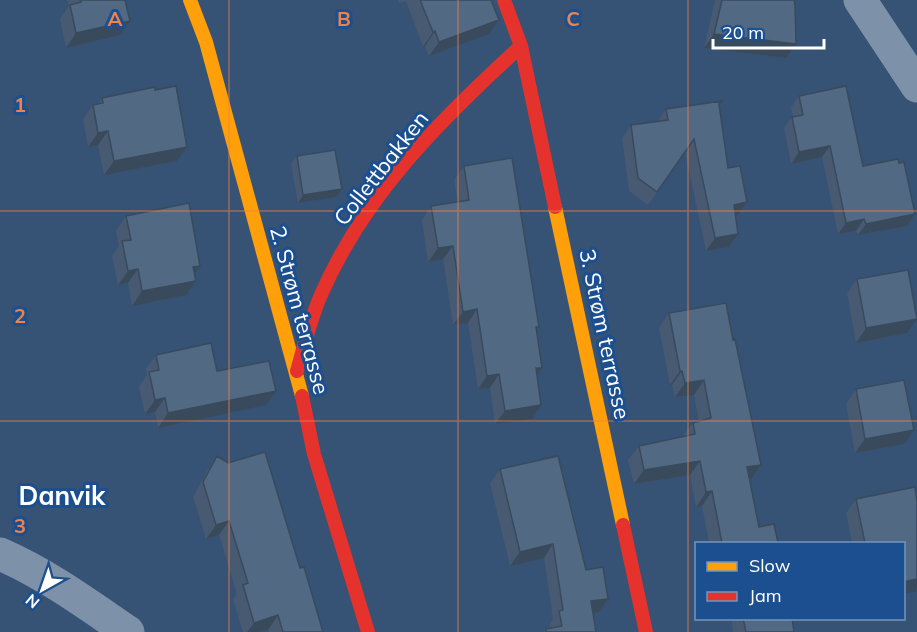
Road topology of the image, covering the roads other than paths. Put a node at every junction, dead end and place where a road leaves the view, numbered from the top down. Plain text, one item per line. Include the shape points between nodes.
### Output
1 (190, 0) edge
2 (504, 0) edge
3 (860, 0) edge
4 (521, 46) junction
5 (917, 86) edge
6 (297, 373) junction
7 (0, 554) edge
8 (128, 632) edge
9 (368, 632) edge
10 (646, 632) edge

1 - 6 main road, 2. Strøm terrasse via 206,42
2 - 4 main road, 3. Strøm terrasse
3 - 5 street
4 - 6 main road, Collettbakken via 446,119 371,206 324,288
4 - 10 main road, 3. Strøm terrasse
6 - 9 main road, 2. Strøm terrasse via 314,454
7 - 8 street via 67,591

